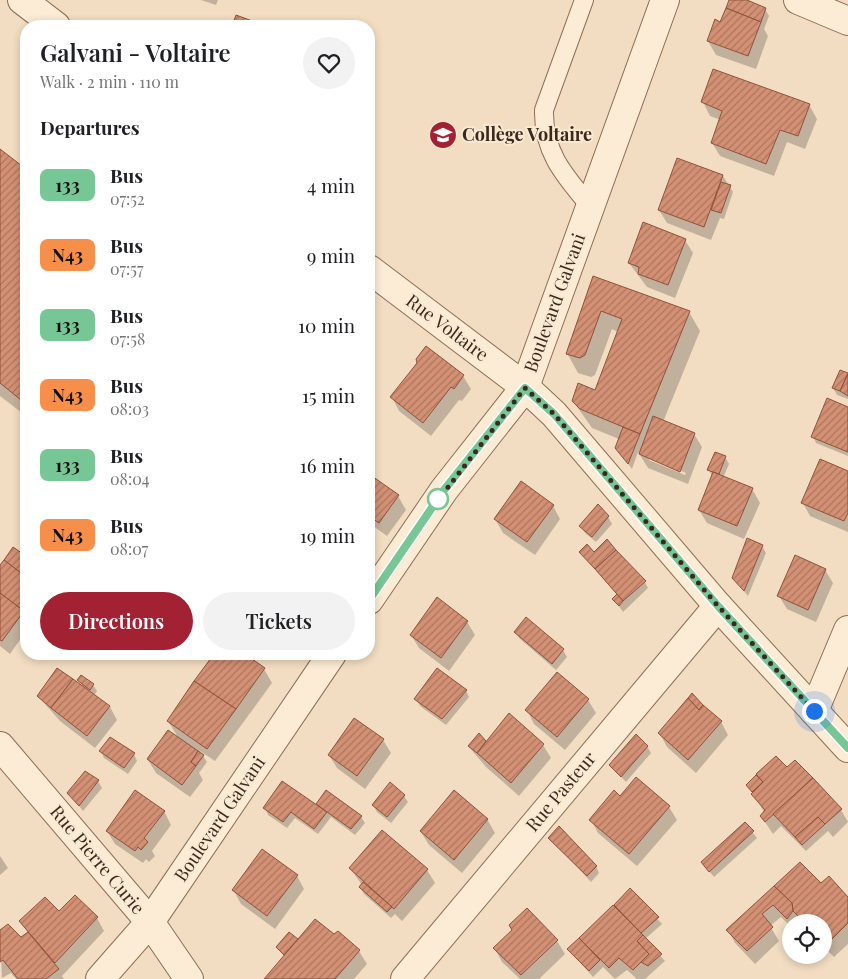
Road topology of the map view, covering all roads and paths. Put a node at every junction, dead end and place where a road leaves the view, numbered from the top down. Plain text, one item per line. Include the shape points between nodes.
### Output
1 (22, 0) edge
2 (584, 0) edge
3 (665, 0) edge
4 (798, 0) edge
5 (48, 20) edge
6 (848, 21) edge
7 (590, 206) junction
8 (375, 274) edge
9 (525, 388) junction
10 (375, 591) edge
11 (718, 606) junction
12 (848, 630) edge
13 (328, 660) edge
14 (814, 711) junction
15 (0, 746) edge
16 (848, 748) edge
17 (150, 922) junction
18 (100, 979) edge
19 (189, 979) edge
20 (405, 979) edge

1 - 5 street
2 - 7 lane via 544,110 543,128 548,146 562,172
3 - 7 street, Boulevard Galvani
4 - 6 street
7 - 9 street, Boulevard Galvani
8 - 9 street, Rue Voltaire
9 - 10 street, Boulevard Galvani via 444,490
9 - 11 street, Rue Voltaire via 554,414
11 - 14 street, Rue Voltaire
11 - 20 street, Rue Pasteur
12 - 14 street
13 - 17 street, Boulevard Galvani
14 - 16 street, Rue Voltaire
15 - 17 street, Rue Pierre Curie
17 - 18 street, Boulevard Galvani
17 - 19 street, Rue Pierre Curie

